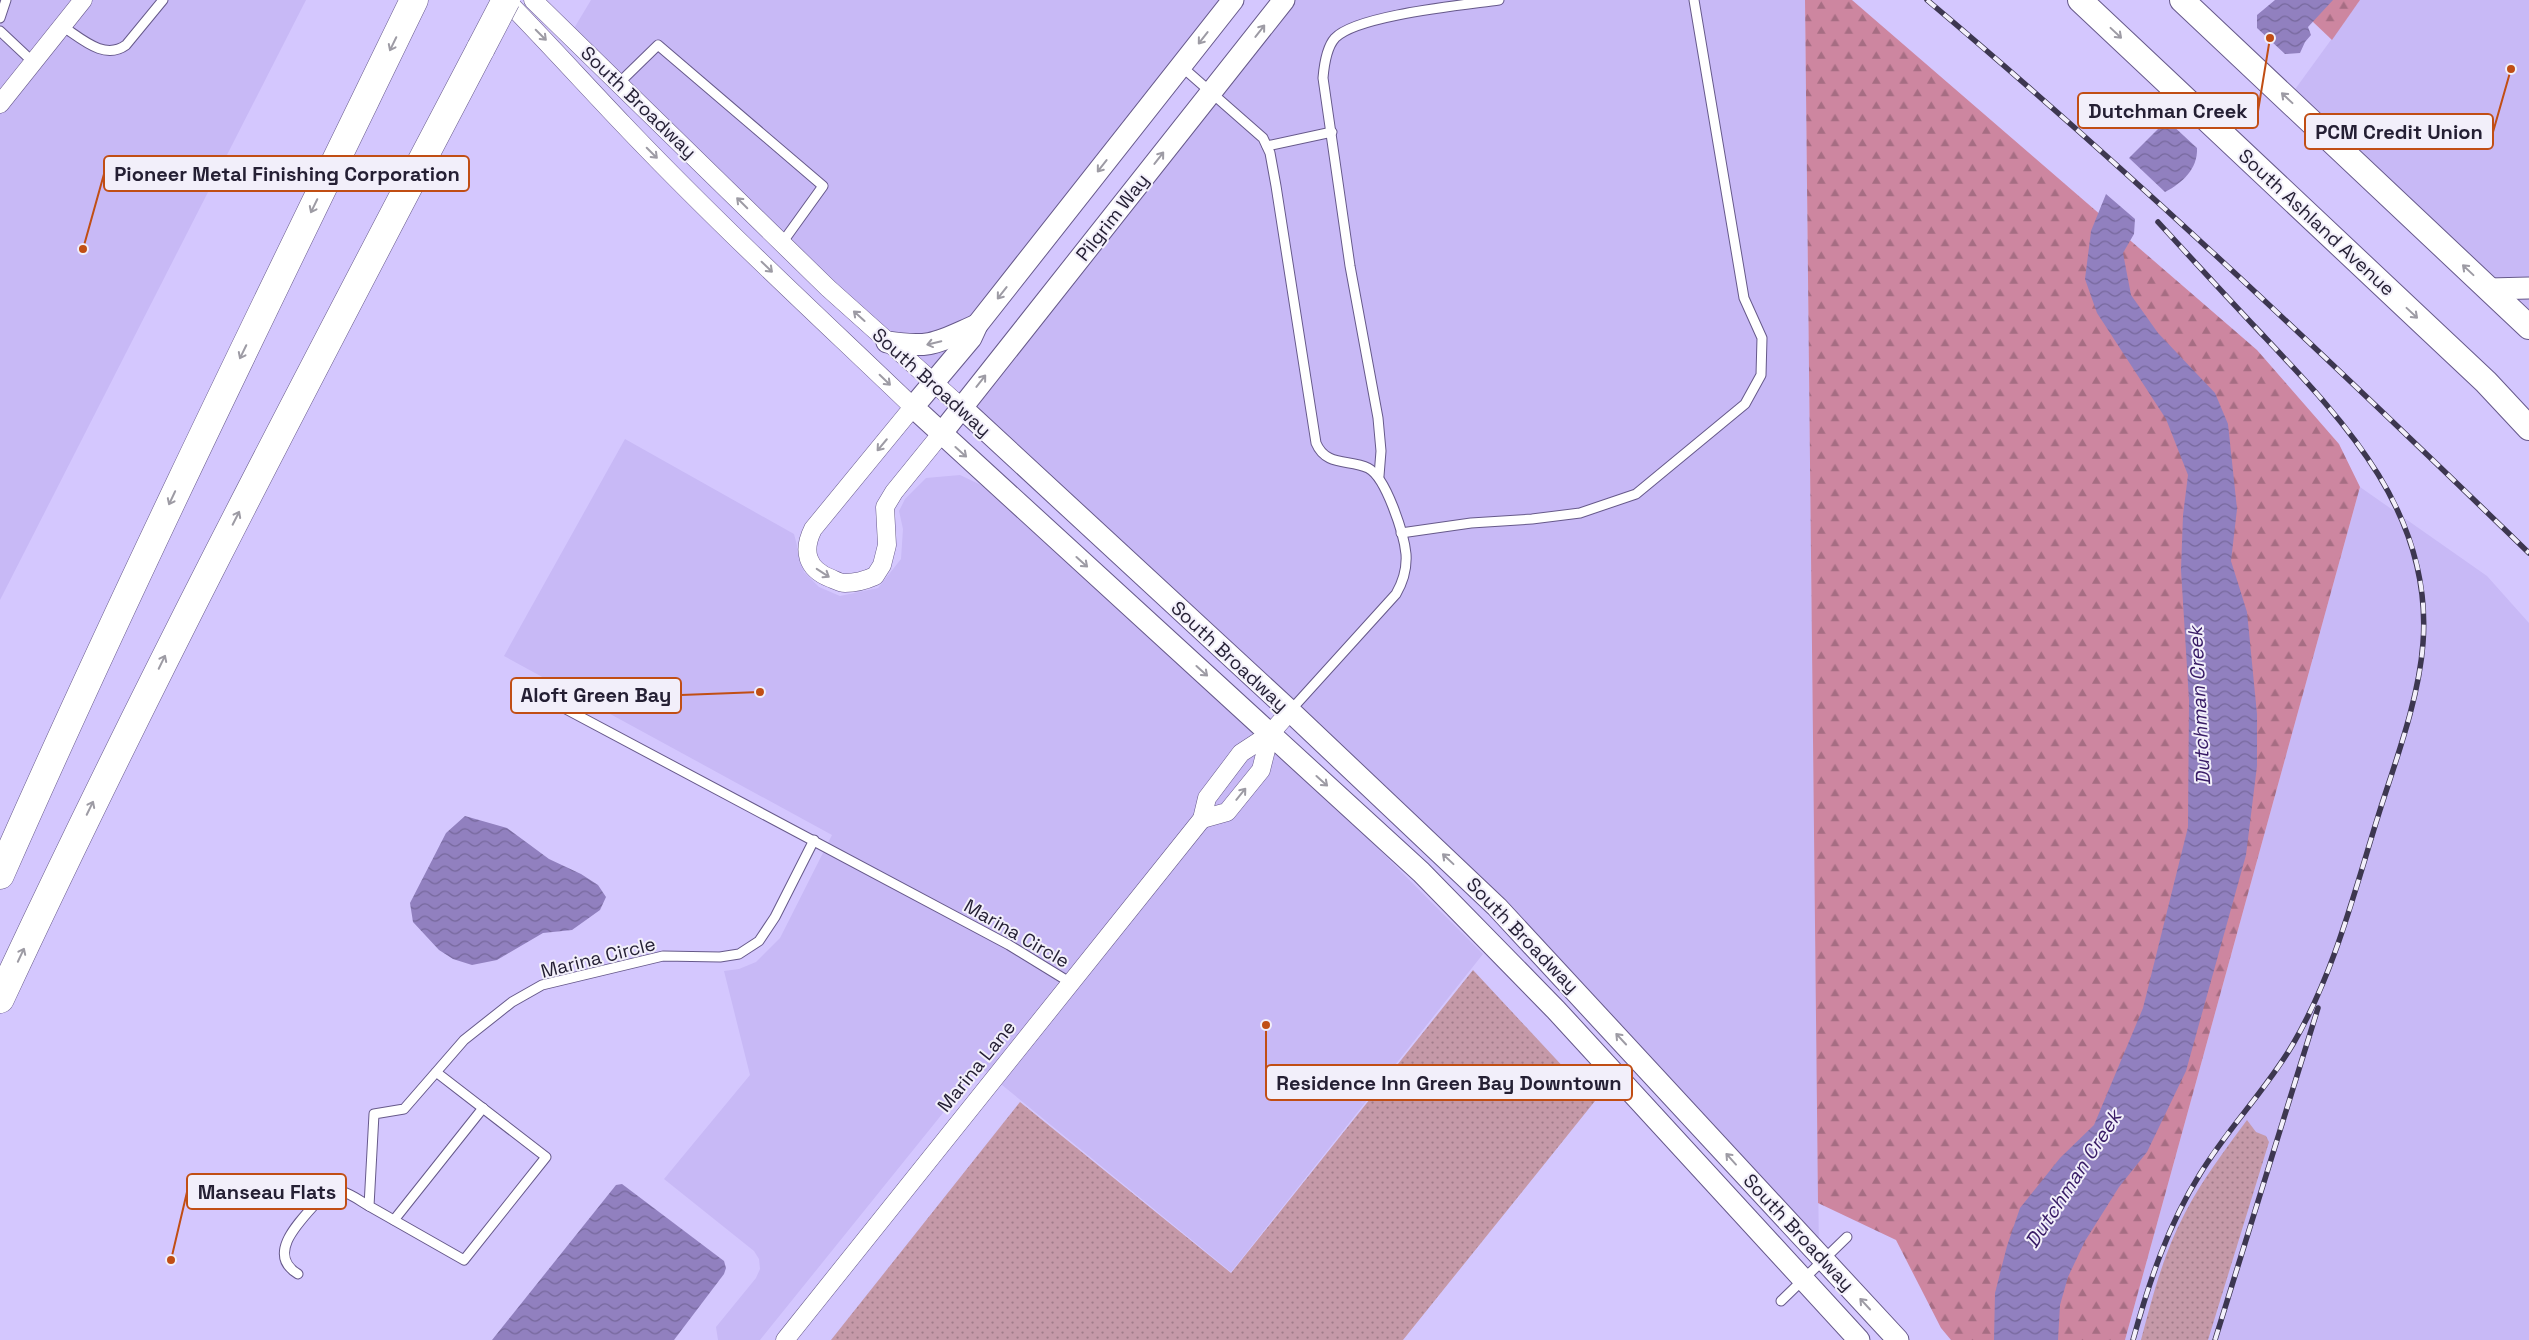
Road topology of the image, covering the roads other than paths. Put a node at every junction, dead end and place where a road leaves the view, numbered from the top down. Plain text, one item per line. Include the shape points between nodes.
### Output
1 (6, 0) edge
2 (83, 0) edge
3 (163, 0) edge
4 (414, 0) edge
5 (506, 0) edge
6 (533, 0) edge
7 (1234, 0) edge
8 (1284, 0) edge
9 (1499, 0) edge
10 (1694, 0) edge
11 (2080, 0) edge
12 (2182, 0) edge
13 (1468, 2) edge
14 (0, 18) edge
15 (62, 26) junction
16 (0, 31) edge
17 (33, 62) junction
18 (1181, 66) junction
19 (619, 83) junction
20 (1211, 93) junction
21 (0, 104) edge
22 (1332, 132) junction
23 (1267, 146) junction
24 (782, 243) junction
25 (2529, 288) edge
26 (2489, 289) junction
27 (977, 324) junction
28 (2529, 327) edge
29 (887, 342) junction
30 (934, 384) junction
31 (913, 407) junction
32 (961, 407) junction
33 (2529, 428) edge
34 (941, 434) junction
35 (1379, 476) junction
36 (1401, 533) junction
37 (547, 699) dead end
38 (1290, 711) junction
39 (1270, 734) junction
40 (1202, 819) junction
41 (814, 840) junction
42 (0, 875) edge
43 (1071, 984) junction
44 (0, 999) edge
45 (436, 1072) junction
46 (483, 1108) junction
47 (369, 1206) junction
48 (394, 1220) junction
49 (1847, 1237) dead end
50 (1824, 1260) junction
51 (298, 1274) dead end
52 (1803, 1280) junction
53 (1781, 1301) dead end
54 (785, 1340) edge
55 (1859, 1340) edge
56 (1898, 1340) edge

1 - 14 lane
2 - 15 street
3 - 15 lane via 119,50 96,48
4 -> 42 highway via 197,446
5 -> 31 street, South Broadway via 560,54 622,124
44 -> 5 highway, bridge via 186,613
6 - 19 street, South Broadway
7 -> 18 street, Pilgrim Way
20 -> 8 street, Pilgrim Way
9 - 13 lane
10 - 36 lane via 1744,298 1762,338 1762,375 1745,404 1636,494 1580,512
11 -> 33 main road, South Ashland Avenue via 2472,369
26 -> 12 main road
13 - 22 lane via 1346,28 1333,40 1323,78
15 - 17 street
16 - 17 lane
17 - 21 street
18 - 20 lane
18 -> 27 street, Pilgrim Way
24 -> 19 street, South Broadway
19 - 24 lane via 658,45 823,186
20 - 23 lane via 1254,128
32 -> 20 street, Pilgrim Way
22 - 23 lane
22 - 35 lane via 1350,266 1378,418
23 - 35 lane via 1316,443 1320,453 1368,468
29 -> 24 street, South Broadway
25 - 26 street
26 - 28 main road
27 -> 29 street via 954,337 928,344 914,346
27 - 30 street, Pilgrim Way via 971,338
29 - 30 street, South Broadway
30 - 31 street, Pilgrim Way
30 - 32 street, South Broadway
31 - 34 street, South Broadway
31 -> 34 street via 813,529 807,540 806,553 810,565 843,583 875,576 888,545 885,507
32 - 34 street, Pilgrim Way
32 - 38 street, South Broadway
34 -> 39 street, South Broadway
35 - 36 lane
36 - 38 lane via 1406,554 1405,570 1396,594
37 - 41 lane, Marina Circle
38 - 39 street, Marina Lane
50 -> 38 street, South Broadway via 1497,907
39 - 40 street, Marina Lane via 1241,753 1207,798
40 -> 39 street, Marina Lane via 1227,812 1261,770
39 -> 52 street, South Broadway via 1421,872 1556,1010
40 - 43 street, Marina Lane
41 - 43 lane, Marina Circle via 1009,945
41 - 45 lane, Marina Circle via 770,925 759,941 739,954 663,956 542,985 512,1002 464,1040
43 - 54 street, Marina Lane
45 - 46 lane
45 - 47 lane, Marina Circle via 404,1109 374,1114
46 - 48 lane
46 - 48 lane via 546,1157 464,1260
47 - 48 lane
47 - 51 lane via 340,1190 331,1189 324,1194 284,1243 282,1254 285,1263
49 - 50 lane
50 - 52 lane
56 -> 50 street, South Broadway
52 - 53 lane
52 - 55 street, South Broadway

